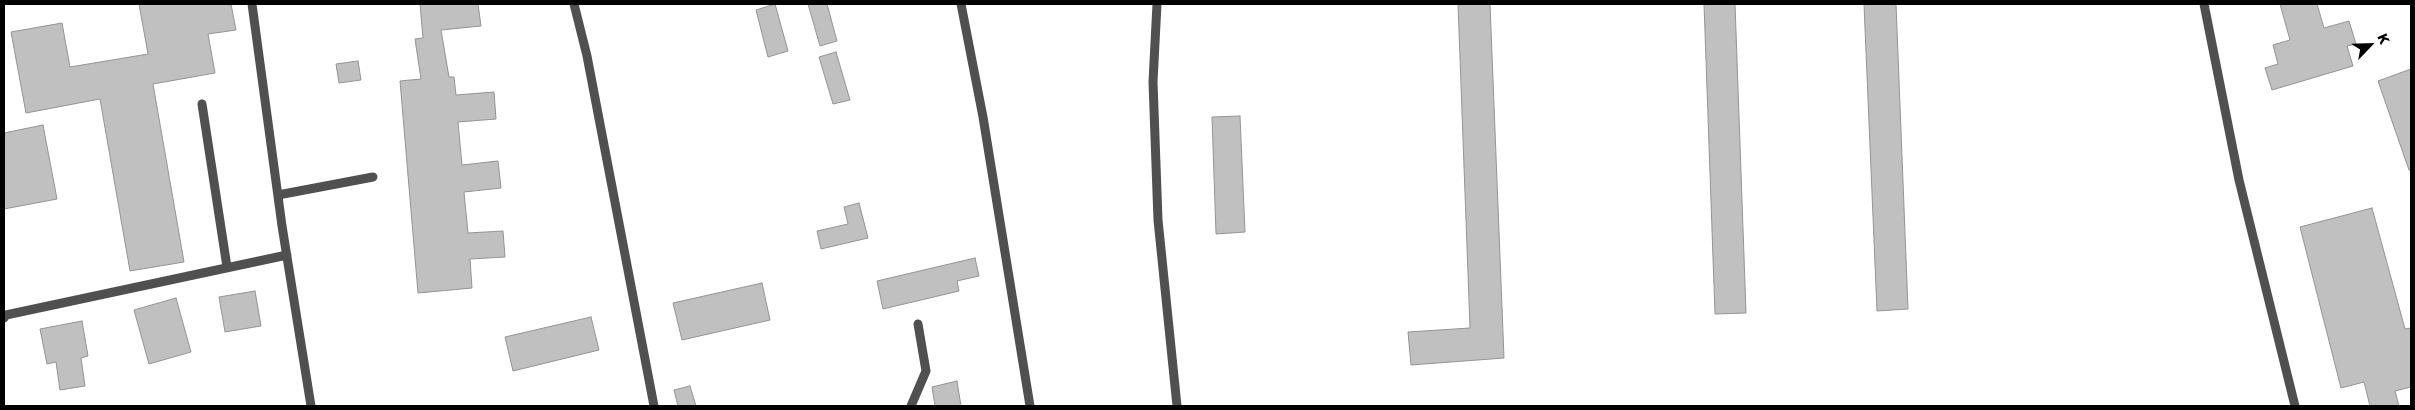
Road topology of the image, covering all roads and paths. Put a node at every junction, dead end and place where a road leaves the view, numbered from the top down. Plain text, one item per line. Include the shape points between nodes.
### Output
1 (252, 4) edge
2 (574, 4) edge
3 (961, 4) edge
4 (1157, 4) edge
5 (2204, 4) edge
6 (202, 104) dead end
7 (372, 177) dead end
8 (278, 195) junction
9 (287, 255) junction
10 (227, 267) junction
11 (4, 318) edge
12 (918, 324) dead end
13 (311, 406) edge
14 (654, 406) edge
15 (911, 406) edge
16 (1030, 406) edge
17 (1177, 406) edge
18 (2294, 406) edge

1 - 8 lane
2 - 14 lane
3 - 16 lane via 983,117
4 - 17 lane via 1153,82 1158,220
5 - 18 lane via 2239,180
6 - 10 lane
7 - 8 lane
8 - 9 lane
9 - 10 lane
9 - 13 lane
10 - 11 lane
12 - 15 lane via 926,372

